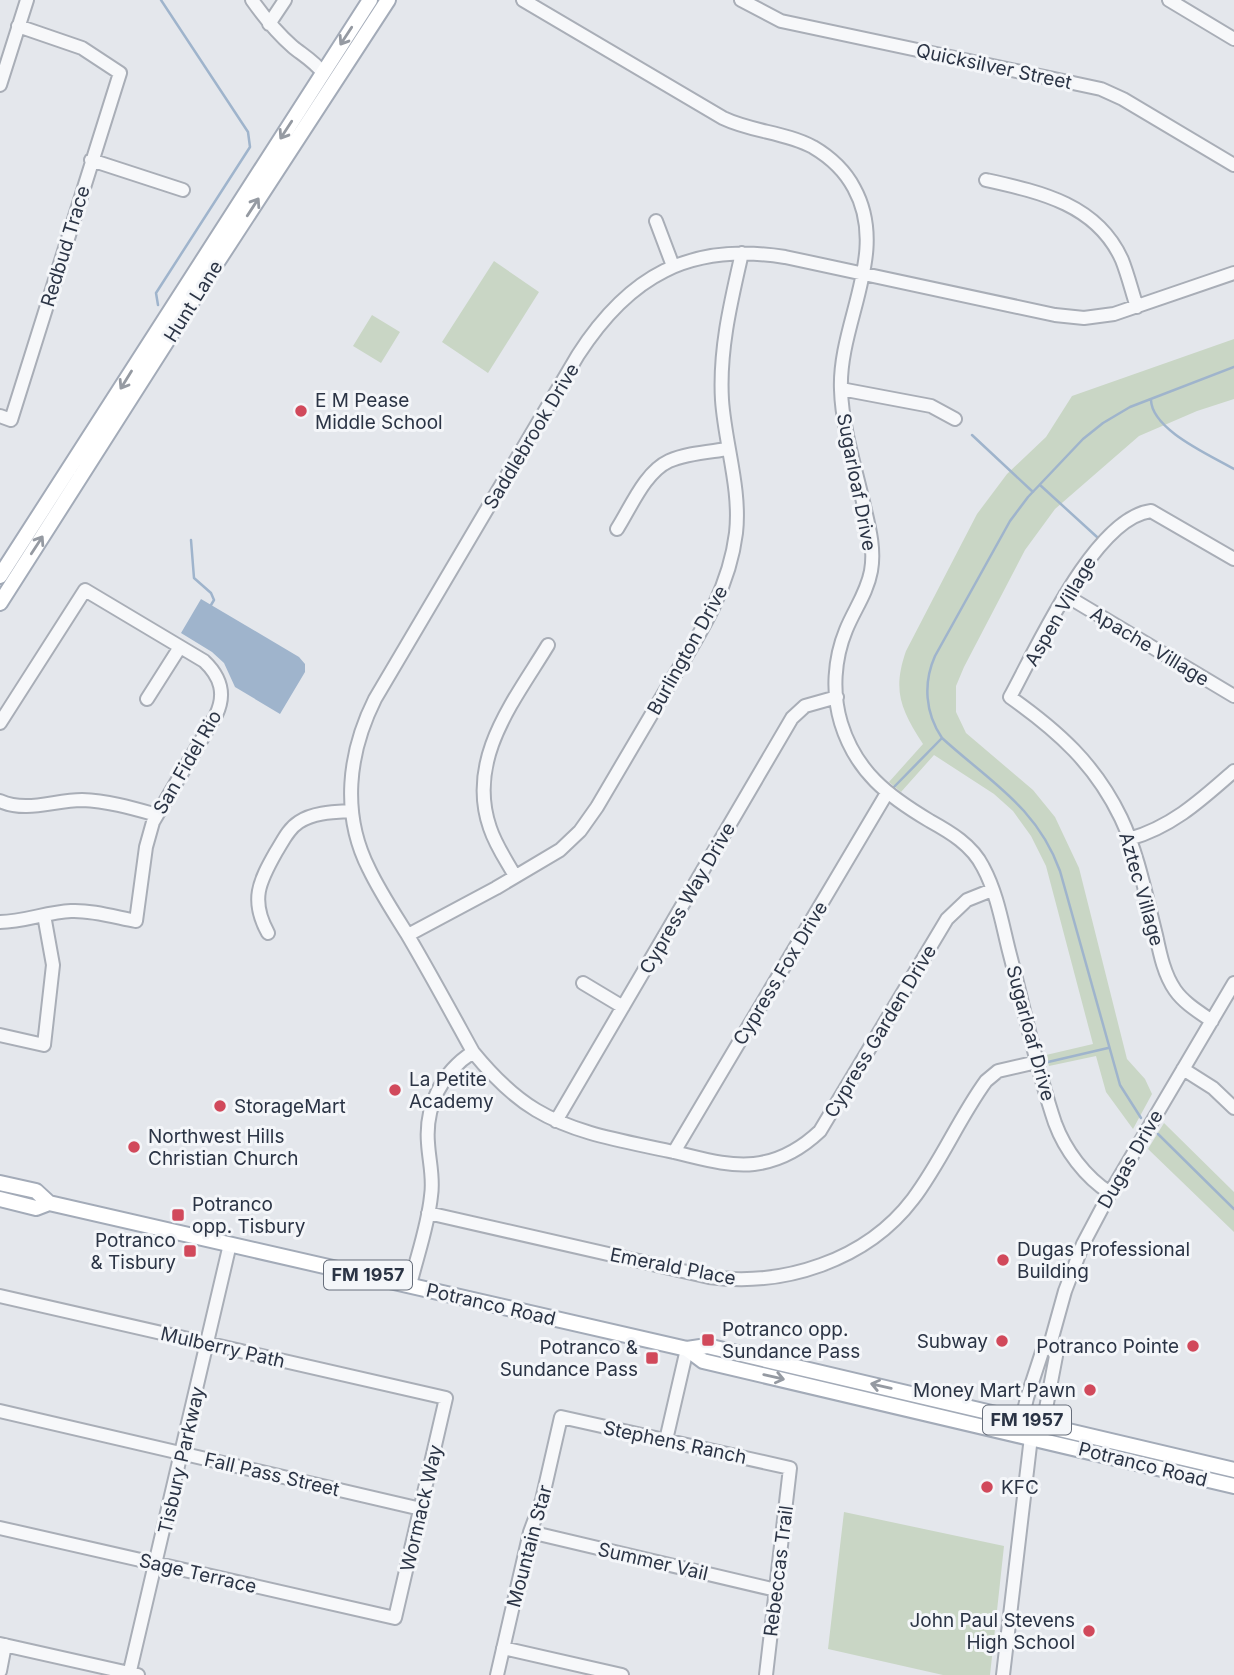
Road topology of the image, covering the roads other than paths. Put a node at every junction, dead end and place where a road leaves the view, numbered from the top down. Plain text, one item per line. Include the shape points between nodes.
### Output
1 (27, 0) edge
2 (252, 0) edge
3 (285, 0) edge
4 (372, 0) edge
5 (388, 0) edge
6 (523, 0) edge
7 (741, 0) edge
8 (1168, 0) edge
9 (376, 19) junction
10 (270, 24) junction
11 (19, 26) junction
12 (1234, 38) edge
13 (323, 73) junction
14 (0, 85) edge
15 (330, 88) junction
16 (91, 160) junction
17 (1234, 165) edge
18 (986, 180) dead end
19 (183, 190) dead end
20 (656, 221) dead end
21 (742, 253) junction
22 (210, 260) junction
23 (673, 266) junction
24 (1234, 273) edge
25 (862, 274) junction
26 (1137, 307) junction
27 (841, 389) junction
28 (6, 418) edge
29 (955, 419) dead end
30 (95, 441) junction
31 (728, 449) junction
32 (617, 529) dead end
33 (1234, 559) edge
34 (0, 576) edge
35 (1066, 595) junction
36 (0, 603) edge
37 (548, 645) dead end
38 (180, 647) junction
39 (1234, 696) edge
40 (836, 697) junction
41 (1010, 697) joint
42 (147, 699) dead end
43 (0, 723) edge
44 (1234, 771) edge
45 (887, 793) junction
46 (0, 801) edge
47 (352, 811) junction
48 (157, 815) junction
49 (1129, 839) junction
50 (515, 876) junction
51 (992, 890) junction
52 (44, 915) junction
53 (0, 922) edge
54 (268, 933) dead end
55 (408, 935) junction
56 (583, 983) dead end
57 (1234, 983) edge
58 (623, 1007) junction
59 (1212, 1021) junction
60 (0, 1035) edge
61 (473, 1052) junction
62 (1037, 1062) junction
63 (1183, 1069) junction
64 (1234, 1108) edge
65 (556, 1121) junction
66 (674, 1152) junction
67 (4, 1187) edge
68 (1110, 1193) junction
69 (0, 1199) edge
70 (49, 1203) junction
71 (428, 1213) junction
72 (230, 1244) junction
73 (410, 1285) junction
74 (0, 1296) edge
75 (208, 1344) junction
76 (1050, 1345) junction
77 (687, 1349) junction
78 (446, 1398) joint
79 (0, 1411) edge
80 (561, 1417) joint
81 (1022, 1419) junction
82 (1043, 1424) junction
83 (1031, 1437) junction
84 (666, 1440) junction
85 (182, 1454) junction
86 (790, 1468) joint
87 (1234, 1470) edge
88 (1234, 1486) edge
89 (421, 1509) junction
90 (0, 1528) edge
91 (530, 1532) junction
92 (156, 1563) junction
93 (776, 1590) junction
94 (395, 1618) joint
95 (3, 1645) edge
96 (503, 1648) junction
97 (0, 1671) edge
98 (132, 1674) edge
99 (497, 1675) edge
100 (622, 1675) edge
101 (766, 1675) edge
102 (1003, 1675) edge

1 - 11 street
2 - 10 street
3 - 10 street
4 - 9 main road
4 -> 13 main road, Hunt Lane
5 - 9 main road, Hunt Lane
6 - 25 street, Sugarloaf Drive via 723,118 802,142 830,159 852,184 865,214 867,247
7 - 17 street, Quicksilver Street via 781,21 1101,89
8 - 12 street
9 - 15 main road, Hunt Lane
10 - 13 street
11 - 14 street
11 - 16 street, Redbud Trace via 82,48 120,73
13 - 15 main road
13 -> 22 main road, Hunt Lane
22 -> 15 main road, Hunt Lane
16 - 19 street
16 - 28 street, Redbud Trace
18 - 26 street via 1049,195 1092,220 1116,250
20 - 23 street
21 - 23 street, Saddlebrook Drive
21 - 25 street, Saddlebrook Drive
21 - 31 street, Burlington Drive via 723,362
22 - 30 main road, Hunt Lane
23 - 47 street, Saddlebrook Drive via 629,293 597,327 501,485 365,718 353,759
24 - 26 street, Saddlebrook Drive
25 - 26 street, Saddlebrook Drive via 1068,316 1098,317
25 - 27 street, Sugarloaf Drive
27 - 29 street via 932,407
27 - 40 street, Sugarloaf Drive via 872,555 866,590 841,644
30 - 34 main road, Hunt Lane
36 -> 30 main road, Hunt Lane
31 - 32 street via 678,457 662,465
31 - 50 street, Burlington Drive via 736,531 719,598 586,823 560,850
33 - 35 street, Aspen Village via 1151,511 1134,516 1104,541 1082,566
35 - 39 street, Apache Village
35 - 41 street, Aspen Village
37 - 50 street via 494,736 484,774 489,826
38 - 42 street
38 - 43 street, San Fidel Rio via 85,590
38 - 48 street, San Fidel Rio via 214,671 222,699
40 - 45 street, Sugarloaf Drive via 852,749
40 - 58 street, Cypress Way Drive via 805,706 792,718
41 - 49 street, Aztec Village via 1049,725 1090,768
44 - 49 street via 1178,818
45 - 51 street, Sugarloaf Drive via 962,841 983,866
45 - 66 street, Cypress Fox Drive
46 - 48 street via 23,806 93,801
47 - 54 street via 312,816 286,834 259,887 259,911
47 - 55 street, Saddlebrook Drive via 369,870
48 - 52 street, San Fidel Rio via 146,847 136,921 85,911
49 - 59 street, Aztec Village via 1165,969 1182,999
50 - 55 street, Burlington Drive
51 - 62 street, Sugarloaf Drive
51 - 66 street, Cypress Garden Drive via 967,900 947,919 832,1114 809,1141 782,1157 752,1164 726,1164
52 - 53 street
52 - 60 street via 53,965 44,1045
55 - 61 street, Saddlebrook Drive
56 - 58 street
57 - 59 street, Dugas Drive
58 - 65 street, Cypress Way Drive
59 - 63 street, Dugas Drive
61 - 65 street, Saddlebrook Drive via 507,1089
61 - 71 street via 448,1073 432,1107 427,1132 432,1183
62 - 68 street, Sugarloaf Drive via 1060,1135 1081,1167
62 - 71 street, Emerald Place via 1003,1069 986,1081 921,1188 890,1223 854,1249 803,1271 762,1279 709,1277
63 - 64 street
63 - 68 street, Dugas Drive
65 - 66 street, Cypress Garden Drive
67 - 70 main road, Potranco Road / FM 1957 via 36,1191
68 - 76 street, Dugas Drive via 1072,1271
69 - 70 main road, Potranco Road / FM 1957 via 36,1208
70 - 72 main road, Potranco Road / FM 1957
71 - 73 street
72 - 73 main road, Potranco Road / FM 1957
72 - 75 street, Tisbury Parkway
73 - 77 main road, Potranco Road / FM 1957
74 - 75 street, Mulberry Path
75 - 78 street, Mulberry Path
75 - 85 street, Tisbury Parkway
76 - 81 street, Dugas Drive via 1042,1352
76 - 82 street, Dugas Drive via 1056,1356
81 -> 77 main road, Potranco Road / FM 1957 via 706,1346
77 -> 83 main road, Potranco Road / FM 1957 via 703,1361
77 - 84 street
78 - 89 street, Wormack Way
79 - 85 street, Fall Pass Street
80 - 84 street, Stephens Ranch
80 - 91 street, Mountain Star
81 - 82 main road, Potranco Road / FM 1957
81 - 83 street
82 - 83 street
82 - 87 main road, Potranco Road / FM 1957
83 - 88 main road, Potranco Road / FM 1957
83 - 102 street
84 - 86 street, Stephens Ranch
85 - 89 street, Fall Pass Street
85 - 92 street, Tisbury Parkway
86 - 93 street, Rebeccas Trail
89 - 94 street, Wormack Way
90 - 92 street, Sage Terrace
91 - 93 street, Summer Vail
91 - 96 street, Mountain Star
92 - 94 street, Sage Terrace
92 - 98 street, Tisbury Parkway
93 - 101 street, Rebeccas Trail
95 - 97 street
95 - 98 street
96 - 99 street, Mountain Star
96 - 100 street

